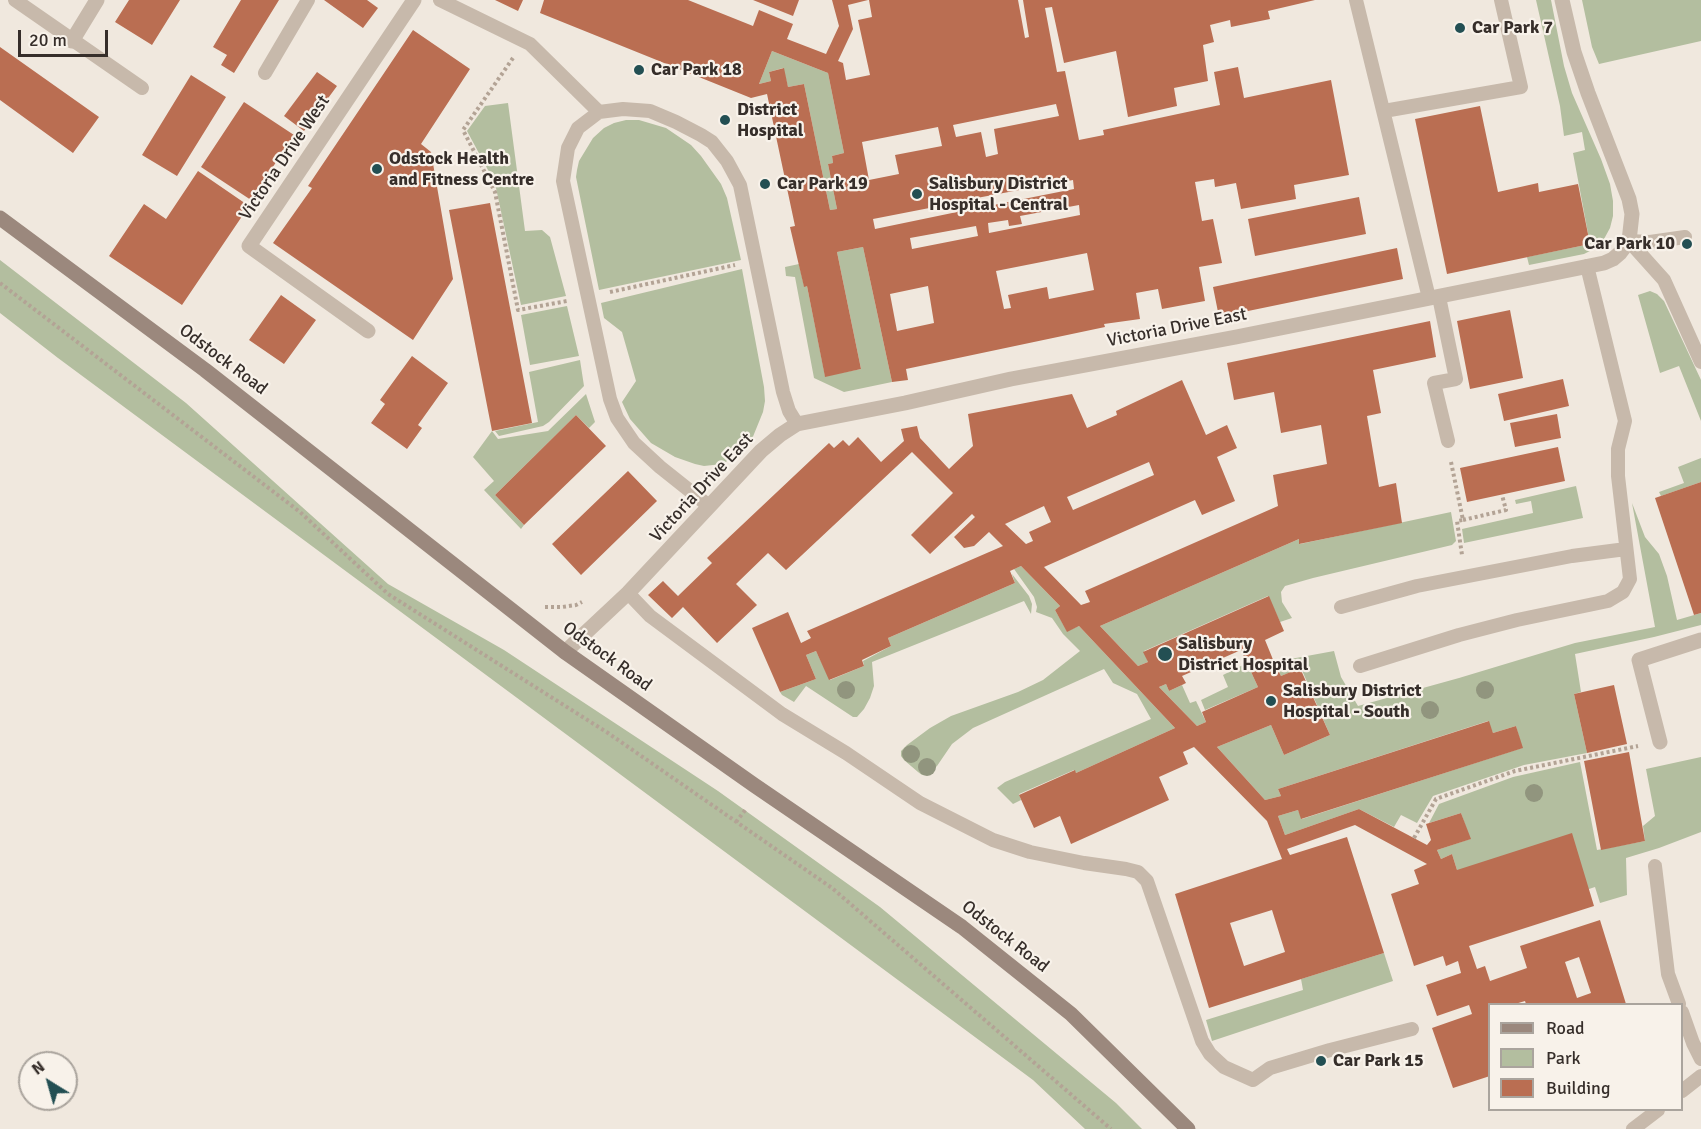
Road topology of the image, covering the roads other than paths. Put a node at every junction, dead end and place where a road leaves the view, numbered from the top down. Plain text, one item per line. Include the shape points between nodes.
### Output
1 (15, 0) edge
2 (97, 0) edge
3 (308, 0) edge
4 (414, 0) edge
5 (440, 0) edge
6 (1356, 0) edge
7 (1501, 0) edge
8 (1562, 0) edge
9 (72, 41) junction
10 (265, 73) dead end
11 (142, 88) dead end
12 (1384, 111) junction
13 (599, 112) junction
14 (0, 218) edge
15 (1684, 237) dead end
16 (1629, 241) junction
17 (1587, 266) junction
18 (1434, 298) junction
19 (368, 331) dead end
20 (1701, 362) edge
21 (797, 424) junction
22 (1448, 441) road end
23 (709, 506) junction
24 (1626, 549) junction
25 (628, 594) junction
26 (1341, 607) dead end
27 (1701, 640) edge
28 (565, 652) junction
29 (1360, 666) dead end
30 (1660, 742) road end
31 (1655, 866) dead end
32 (1678, 1003) edge
33 (1683, 1015) edge
34 (1412, 1029) dead end
35 (1701, 1059) edge
36 (1701, 1076) edge
37 (1683, 1090) edge
38 (1657, 1111) edge
39 (1188, 1129) edge
40 (1633, 1129) edge

1 - 9 lane
2 - 9 street
3 - 10 lane
4 - 19 street, Victoria Drive West via 249,246
5 - 13 lane via 530,44
6 - 12 lane
7 - 12 lane via 1521,87
8 - 16 street via 1574,52 1629,199
9 - 11 lane
12 - 18 lane
13 - 21 lane via 650,111 712,142 727,161 740,185 783,392
13 - 23 lane via 578,128 568,148 562,181 610,399 634,443
14 - 28 street, Odstock Road via 205,370
15 - 16 lane
16 - 17 street, Victoria Drive East via 1613,259
16 - 20 lane via 1664,280
17 - 18 street, Victoria Drive East
17 - 24 lane via 1625,421 1618,450 1618,476
18 - 21 street, Victoria Drive East
18 - 22 lane via 1456,379 1434,383
21 - 23 street, Victoria Drive East via 761,451
23 - 25 street, Victoria Drive East
24 - 26 lane via 1417,586
24 - 29 lane via 1629,579 1623,592 1608,601 1459,635
25 - 28 street, Victoria Drive East
25 - 34 lane via 650,616 782,714 920,803 993,840 1030,852 1138,872 1148,881 1202,1041 1224,1067 1253,1080 1270,1068
27 - 30 street via 1639,660
28 - 39 street, Odstock Road via 962,927 1071,1014
31 - 32 lane via 1668,974
33 - 35 lane
36 - 37 lane
38 - 40 lane

